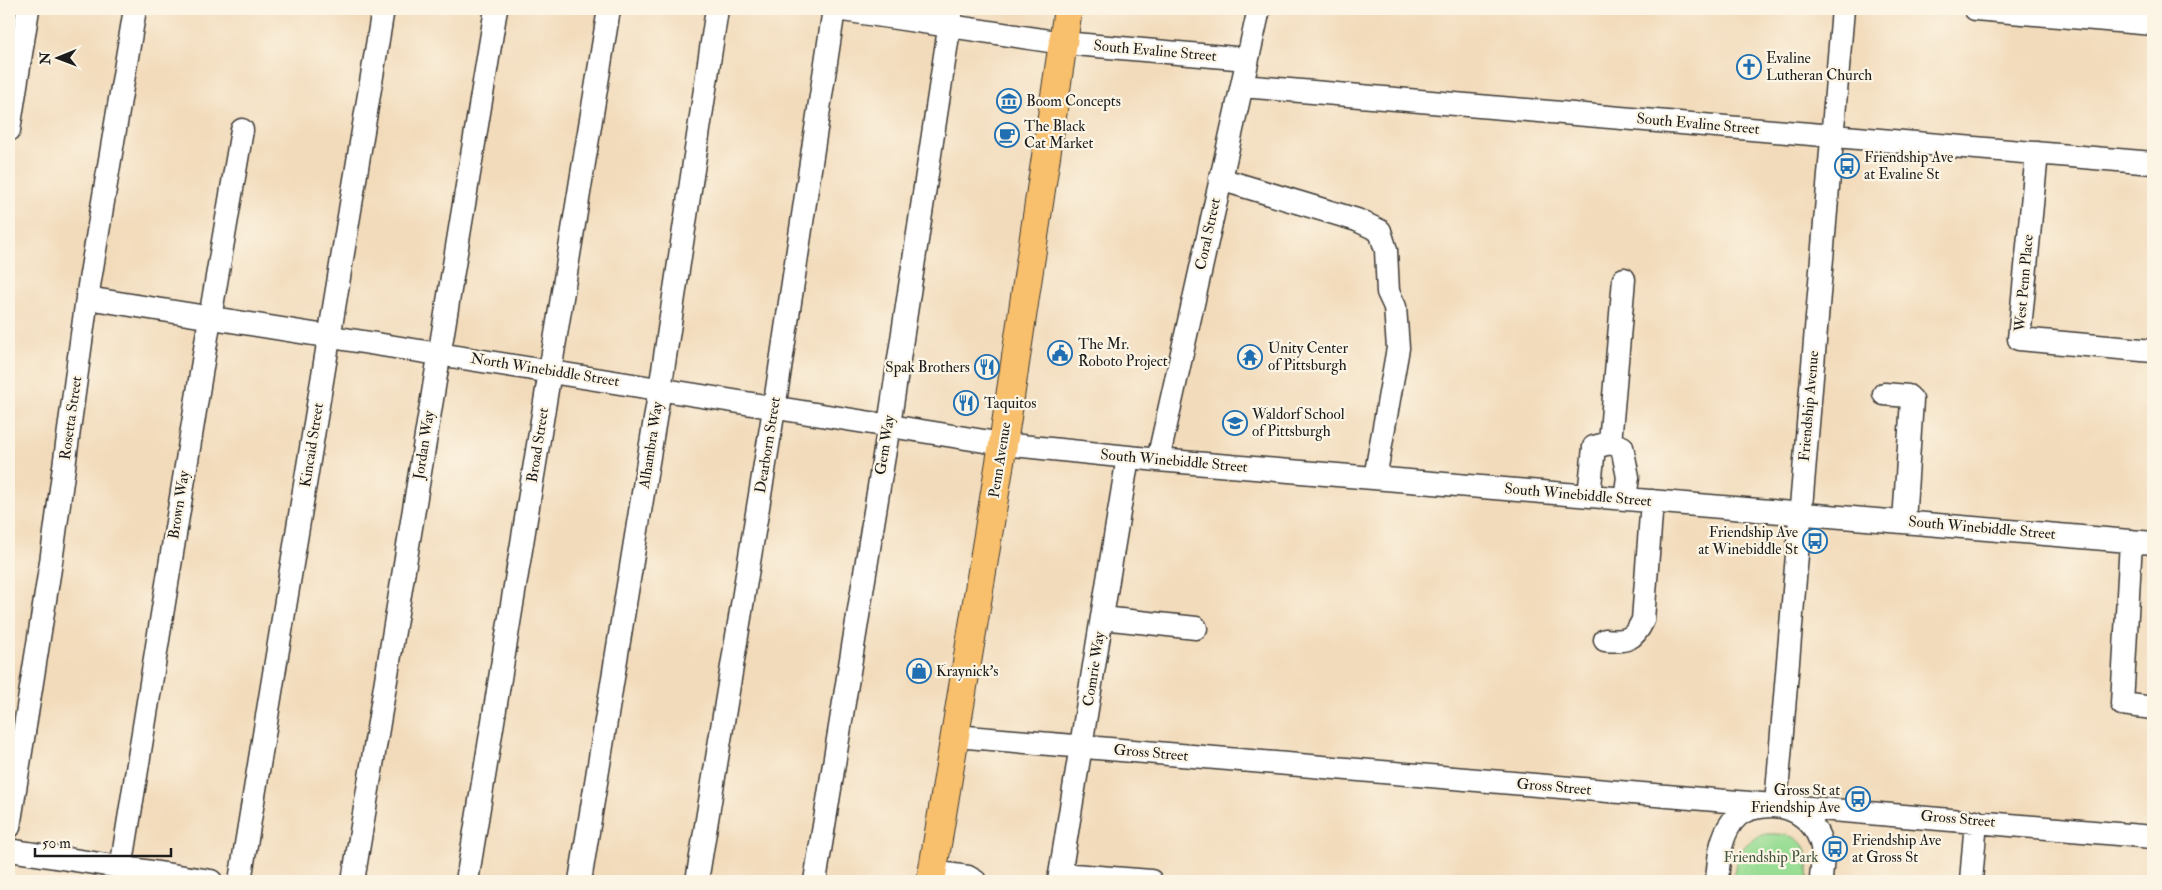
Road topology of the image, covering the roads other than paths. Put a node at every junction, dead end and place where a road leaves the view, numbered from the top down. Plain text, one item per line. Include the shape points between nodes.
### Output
1 (28, 9) edge
2 (135, 9) edge
3 (383, 9) edge
4 (496, 9) edge
5 (609, 9) edge
6 (717, 9) edge
7 (835, 9) edge
8 (1068, 9) edge
9 (1259, 9) edge
10 (1842, 9) edge
11 (1975, 9) edge
12 (950, 18) edge
13 (2153, 24) edge
14 (1063, 42) junction
15 (1246, 59) junction
16 (1242, 86) junction
17 (9, 130) edge
18 (242, 130) dead end
19 (1832, 135) junction
20 (2036, 153) junction
21 (2153, 163) edge
22 (1220, 180) junction
23 (1624, 279) dead end
24 (87, 298) junction
25 (210, 318) junction
26 (330, 336) junction
27 (2153, 351) edge
28 (439, 354) junction
29 (550, 371) junction
30 (660, 388) junction
31 (1884, 394) dead end
32 (774, 409) junction
33 (889, 425) junction
34 (1610, 443) junction
35 (1003, 444) junction
36 (1128, 457) junction
37 (1158, 460) junction
38 (1374, 478) junction
39 (1589, 496) junction
40 (1625, 499) junction
41 (1652, 501) junction
42 (1801, 513) junction
43 (1904, 522) junction
44 (2142, 542) edge
45 (1102, 618) junction
46 (1196, 628) dead end
47 (1604, 640) dead end
48 (2153, 708) edge
49 (956, 736) junction
50 (1081, 747) junction
51 (1776, 804) junction
52 (1976, 821) junction
53 (9, 827) edge
54 (2153, 837) edge
55 (9, 850) edge
56 (120, 874) edge
57 (931, 877) edge
58 (1060, 878) edge
59 (212, 881) edge
60 (240, 881) edge
61 (353, 881) edge
62 (467, 881) edge
63 (580, 881) edge
64 (696, 881) edge
65 (815, 881) edge
66 (975, 881) edge
67 (1152, 881) edge
68 (1717, 881) edge
69 (1821, 881) edge
70 (1971, 881) edge

1 - 17 street
2 - 24 street, Rosetta Street
3 - 26 street, Kincaid Street
4 - 28 street, Jordan Way
5 - 29 street, Broad Street
6 - 30 street, Alhambra Way
7 - 12 street, South Evaline Street
7 - 32 street, Dearborn Street
8 - 14 main road, Penn Avenue
9 - 15 street, Coral Street
10 - 19 street, Friendship Avenue
11 - 13 street
12 - 14 street, South Evaline Street
12 - 33 street, Gem Way
14 - 15 street, South Evaline Street
14 - 35 main road, Penn Avenue
15 - 16 street, Coral Street
16 - 19 street, South Evaline Street
16 - 22 street, Coral Street
18 - 25 street, Brown Way
19 - 20 street, South Evaline Street
19 - 42 street, Friendship Avenue
20 - 21 street, South Evaline Street
20 - 27 street, West Penn Place via 2019,340
22 - 37 street, Coral Street
22 - 38 street via 1357,220 1380,231 1386,250 1388,292 1395,307 1398,348
23 - 34 street
24 - 25 street, North Winebiddle Street
24 - 53 street, Rosetta Street via 51,562
25 - 26 street, North Winebiddle Street
25 - 56 street, Brown Way
26 - 28 street, North Winebiddle Street
26 - 60 street, Kincaid Street
28 - 29 street, North Winebiddle Street
28 - 61 street, Jordan Way
29 - 30 street, North Winebiddle Street
29 - 62 street, Broad Street
30 - 32 street, North Winebiddle Street
30 - 63 street, Alhambra Way
31 - 43 street via 1908,396 1912,400
32 - 33 street, North Winebiddle Street
32 - 64 street, Dearborn Street
33 - 35 street, North Winebiddle Street
33 - 65 street, Gem Way
34 - 39 street via 1594,447
34 - 40 street via 1622,447 1628,477
35 - 36 street, South Winebiddle Street
35 - 49 main road, Penn Avenue
36 - 37 street, South Winebiddle Street
36 - 45 street, Comrie Way
37 - 38 street, South Winebiddle Street
38 - 39 street, South Winebiddle Street
39 - 40 street, South Winebiddle Street
40 - 41 street, South Winebiddle Street
41 - 42 street, South Winebiddle Street
41 - 47 street via 1642,620 1638,630 1622,642
42 - 43 street, South Winebiddle Street
42 - 51 street, Friendship Avenue
43 - 44 street, South Winebiddle Street
44 - 48 street via 2122,704
45 - 46 street
45 - 50 street, Comrie Way
49 - 50 street, Gross Street
49 - 57 main road, Penn Avenue
50 - 51 street, Gross Street
50 - 58 street, Comrie Way
51 - 52 street, Gross Street
51 - 68 street via 1745,810 1733,820 1724,837
51 - 69 street via 1801,813 1818,835 1823,854
52 - 54 street, Gross Street
52 - 70 street
55 - 56 street
56 - 59 street
57 - 66 street
58 - 67 street

